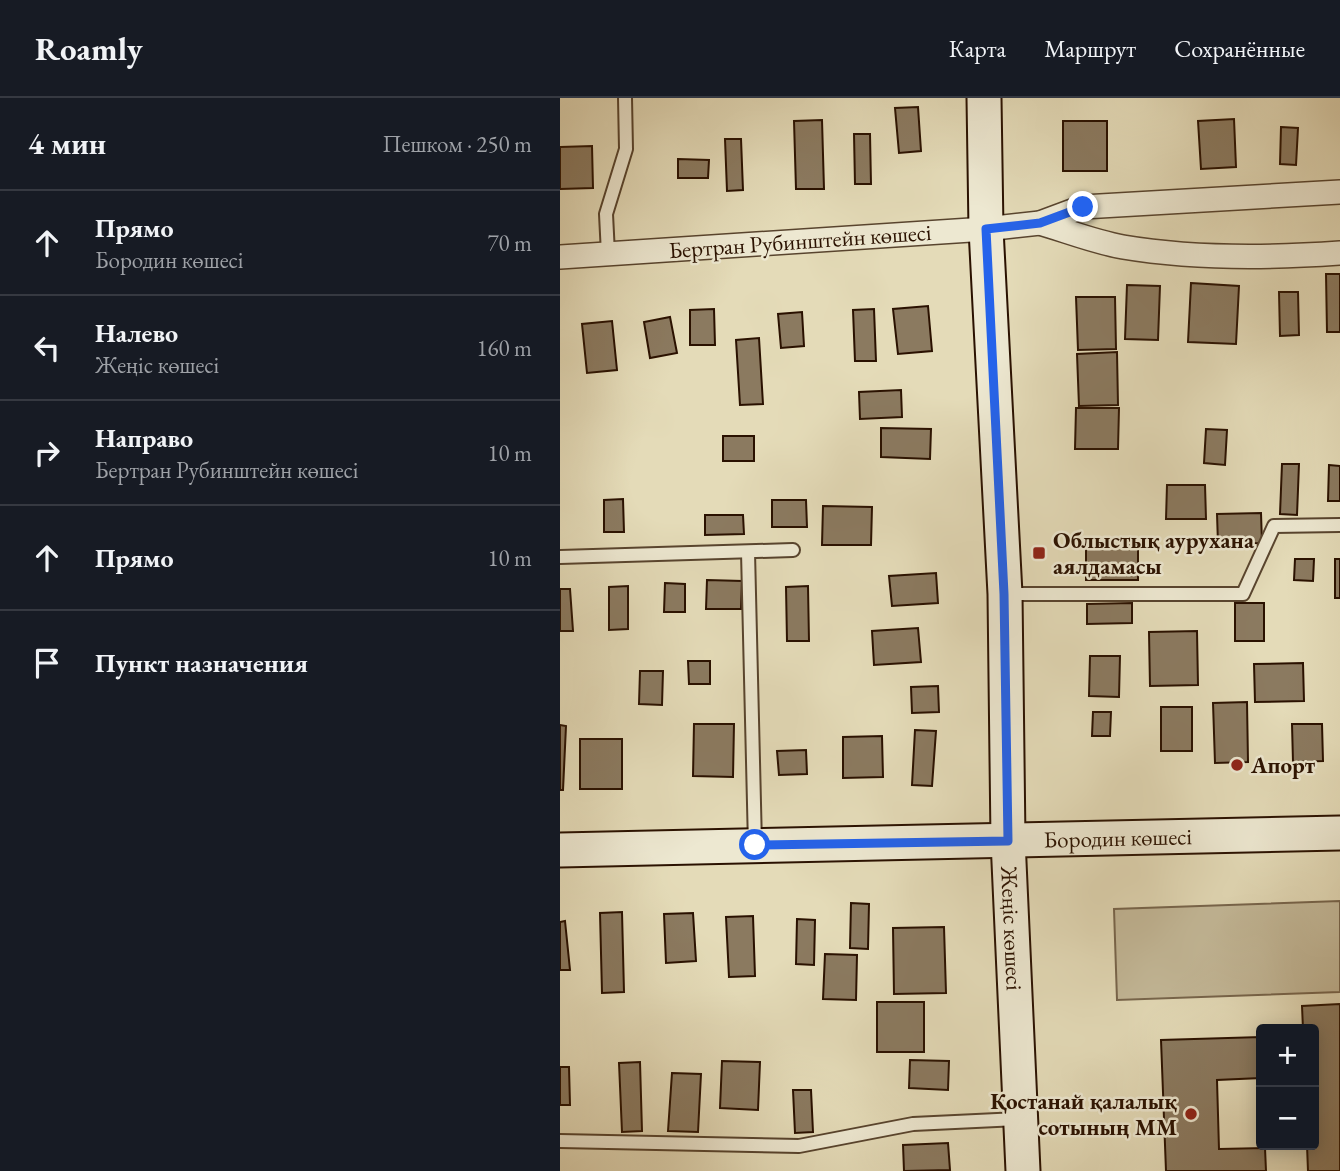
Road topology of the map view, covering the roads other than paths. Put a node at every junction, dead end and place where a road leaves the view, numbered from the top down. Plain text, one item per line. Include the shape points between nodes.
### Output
1 (625, 98) edge
2 (984, 98) edge
3 (1340, 191) edge
4 (1040, 223) junction
5 (986, 229) junction
6 (1340, 253) edge
7 (608, 254) junction
8 (560, 257) edge
9 (1340, 525) edge
10 (793, 551) dead end
11 (748, 552) junction
12 (560, 557) edge
13 (1004, 594) junction
14 (1340, 833) edge
15 (1008, 841) junction
16 (755, 845) junction
17 (560, 850) edge
18 (1020, 1119) junction
19 (560, 1141) edge
20 (1023, 1171) edge

1 - 7 lane via 626,149 606,214
2 - 5 street, Жеңіс көшесі
3 - 4 street via 1083,207
4 - 5 street, Бертран Рубинштейн көшесі
4 - 6 street via 1121,246 1162,252 1278,257
5 - 7 street, Бертран Рубинштейн көшесі
5 - 13 street, Жеңіс көшесі
7 - 8 street, Бертран Рубинштейн көшесі
9 - 13 lane via 1273,527 1243,594
10 - 11 lane
11 - 12 lane
11 - 16 lane
13 - 15 street, Жеңіс көшесі
14 - 15 street, Бородин көшесі
15 - 16 street, Бородин көшесі
15 - 18 street, Жеңіс көшесі
16 - 17 street, Бородин көшесі
18 - 19 lane via 913,1124 799,1146
18 - 20 street, Жеңіс көшесі

